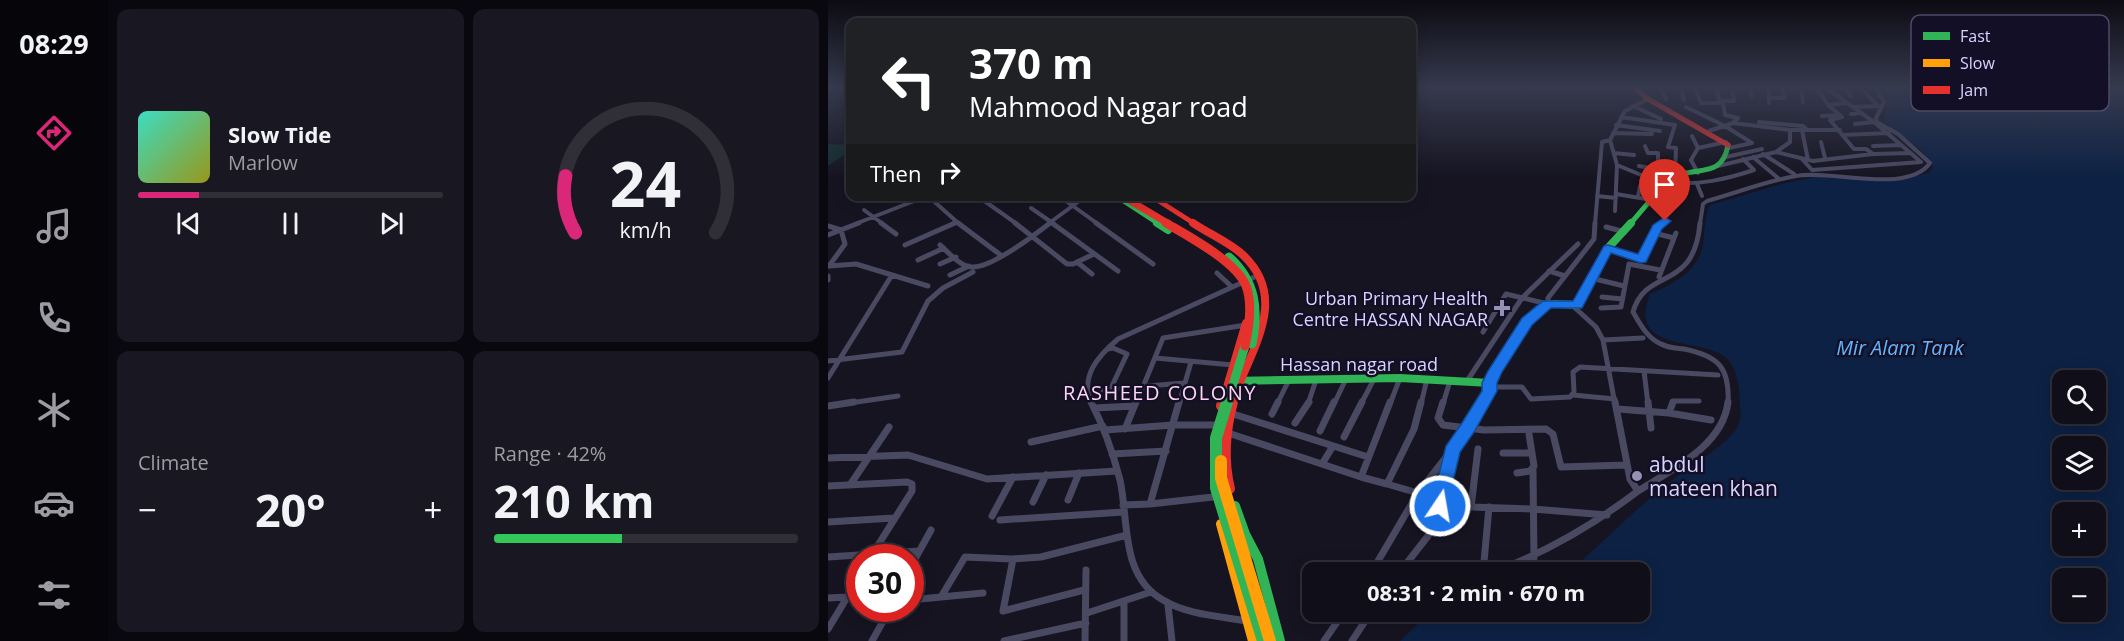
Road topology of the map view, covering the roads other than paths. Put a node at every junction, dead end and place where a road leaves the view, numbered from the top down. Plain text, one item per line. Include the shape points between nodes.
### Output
1 (1620, 118) edge
2 (1676, 118) edge
3 (1680, 118) edge
4 (1685, 118) edge
5 (1737, 118) edge
6 (1838, 118) edge
7 (1868, 118) edge
8 (1875, 118) edge
9 (1759, 122) dead end
10 (1874, 122) junction
11 (1733, 123) junction
12 (1855, 124) dead end
13 (1616, 125) junction
14 (1725, 126) junction
15 (1804, 130) junction
16 (1660, 131) dead end
17 (1709, 131) junction
18 (1791, 132) junction
19 (1841, 132) junction
20 (1613, 133) junction
21 (1652, 134) dead end
22 (1888, 134) junction
23 (1692, 136) dead end
24 (1802, 136) junction
25 (1610, 140) junction
26 (1821, 142) dead end
27 (1901, 145) junction
28 (1645, 146) dead end
29 (1873, 146) dead end
30 (1698, 148) junction
31 (1727, 149) junction
32 (1762, 152) junction
33 (1776, 152) junction
34 (1614, 153) junction
35 (1911, 153) junction
36 (1874, 154) junction
37 (1634, 155) dead end
38 (1753, 157) junction
39 (1801, 158) junction
40 (1825, 158) junction
41 (1743, 159) junction
42 (1808, 160) junction
43 (1617, 165) junction
44 (1639, 166) dead end
45 (1718, 166) junction
46 (1653, 171) junction
47 (1698, 173) junction
48 (1794, 174) dead end
49 (1779, 178) dead end
50 (1672, 179) junction
51 (1697, 184) junction
52 (1640, 186) dead end
53 (1597, 196) junction
54 (1616, 196) junction
55 (1702, 196) dead end
56 (1638, 197) junction
57 (1652, 200) junction
58 (916, 201) edge
59 (934, 201) edge
60 (984, 201) edge
61 (1065, 201) edge
62 (1080, 201) edge
63 (1124, 201) edge
64 (1130, 201) edge
65 (1141, 201) edge
66 (1159, 201) edge
67 (1072, 207) junction
68 (1031, 208) dead end
69 (864, 210) dead end
70 (1615, 211) dead end
71 (873, 218) junction
72 (1665, 221) dead end
73 (957, 222) junction
74 (1052, 222) junction
75 (828, 226) edge
76 (1606, 226) dead end
77 (841, 230) junction
78 (1625, 232) junction
79 (896, 234) dead end
80 (1654, 234) junction
81 (828, 235) edge
82 (1032, 235) junction
83 (1578, 244) dead end
84 (905, 245) dead end
85 (1608, 248) junction
86 (1094, 254) junction
87 (1629, 255) junction
88 (1002, 256) junction
89 (956, 257) junction
90 (918, 260) dead end
91 (1077, 262) junction
92 (940, 264) dead end
93 (1153, 264) dead end
94 (1629, 264) junction
95 (969, 266) junction
96 (829, 267) edge
97 (1660, 270) junction
98 (1118, 271) dead end
99 (973, 272) dead end
100 (1549, 272) junction
101 (1217, 273) dead end
102 (1092, 274) dead end
103 (892, 275) junction
104 (950, 275) dead end
105 (1259, 275) junction
106 (828, 276) edge
107 (1565, 276) junction
108 (1659, 277) dead end
109 (1590, 278) junction
110 (828, 280) edge
111 (1236, 285) junction
112 (928, 286) dead end
113 (1624, 286) junction
114 (1602, 297) dead end
115 (1522, 298) junction
116 (1622, 299) junction
117 (1548, 304) junction
118 (1574, 307) junction
119 (1601, 308) dead end
120 (1246, 326) junction
121 (1483, 332) dead end
122 (1642, 338) dead end
123 (1603, 340) junction
124 (1104, 350) junction
125 (1155, 358) junction
126 (838, 360) junction
127 (828, 362) edge
128 (1191, 362) junction
129 (1233, 365) junction
130 (1610, 368) junction
131 (1644, 371) junction
132 (1718, 375) dead end
133 (828, 378) edge
134 (1400, 378) junction
135 (1346, 379) junction
136 (1374, 379) junction
137 (1427, 379) junction
138 (1289, 380) junction
139 (1316, 380) junction
140 (1229, 381) junction
141 (1240, 381) junction
142 (1450, 381) junction
143 (1467, 381) junction
144 (1184, 383) junction
145 (1144, 385) junction
146 (1490, 385) junction
147 (1111, 388) junction
148 (1086, 391) junction
149 (1573, 395) junction
150 (898, 396) dead end
151 (1615, 399) junction
152 (1699, 401) dead end
153 (828, 406) edge
154 (1134, 406) junction
155 (1095, 408) junction
156 (1618, 409) junction
157 (1650, 412) junction
158 (1230, 413) junction
159 (1669, 413) junction
160 (1272, 414) dead end
161 (1711, 420) dead end
162 (1295, 423) dead end
163 (1173, 425) junction
164 (1215, 425) junction
165 (889, 427) dead end
166 (1104, 428) junction
167 (1468, 428) junction
168 (1652, 428) dead end
169 (1125, 429) junction
170 (1320, 431) dead end
171 (1226, 433) junction
172 (1529, 434) dead end
173 (1344, 437) dead end
174 (1031, 442) dead end
175 (1334, 446) junction
176 (1478, 449) dead end
177 (1452, 450) junction
178 (1166, 451) junction
179 (1503, 453) dead end
180 (1532, 453) junction
181 (1112, 454) junction
182 (869, 456) junction
183 (1368, 457) junction
184 (828, 458) edge
185 (1322, 464) junction
186 (1628, 465) junction
187 (1533, 470) junction
188 (1117, 471) junction
189 (1079, 473) junction
190 (1517, 473) dead end
191 (1046, 475) junction
192 (1013, 477) junction
193 (1361, 477) junction
194 (1387, 484) junction
195 (850, 485) junction
196 (828, 486) edge
197 (1638, 491) junction
198 (1418, 493) junction
199 (1213, 497) junction
200 (1068, 500) dead end
201 (1033, 502) dead end
202 (1150, 504) junction
203 (1440, 506) junction
204 (1471, 507) junction
205 (1489, 507) junction
206 (1124, 508) junction
207 (1533, 509) junction
208 (1607, 515) junction
209 (894, 518) junction
210 (828, 522) edge
211 (931, 530) dead end
212 (1126, 535) junction
213 (878, 544) edge
214 (923, 544) edge
215 (828, 557) edge
216 (846, 557) edge
217 (1534, 558) junction
218 (1013, 559) junction
219 (1377, 562) edge
220 (1408, 562) edge
221 (1484, 562) edge
222 (1523, 562) edge
223 (1086, 570) dead end
224 (1084, 590) junction
225 (1151, 592) junction
226 (983, 593) dead end
227 (846, 597) edge
228 (941, 597) junction
229 (828, 598) edge
230 (846, 599) edge
231 (924, 599) edge
232 (1124, 601) junction
233 (1168, 605) junction
234 (1087, 613) junction
235 (1249, 621) junction
236 (883, 622) edge
237 (1337, 622) edge
238 (1364, 622) edge
239 (1086, 623) junction
240 (828, 629) edge
241 (872, 641) edge
242 (1004, 641) edge
243 (1085, 641) edge
244 (1124, 641) edge
245 (1172, 641) edge
246 (1252, 641) edge
247 (1263, 641) edge
248 (1270, 641) edge
249 (1280, 641) edge
250 (1324, 641) edge
251 (1352, 641) edge

1 - 13 street
2 - 50 street via 1668,147 1676,148
3 - 17 main road
4 - 14 street
5 - 11 street
6 - 19 street via 1830,120
7 - 10 street
8 - 197 street via 1930,163 1925,170 1901,179 1798,176 1707,201 1699,216 1698,248 1688,264 1673,277 1640,292 1633,312 1648,337 1720,364 1728,378 1730,398 1720,430 1696,452
9 - 15 street via 1803,126
10 - 12 street
10 - 22 street
11 - 14 street
11 - 18 street
13 - 16 street
13 - 20 street
14 - 17 street
14 - 31 street via 1752,142
15 - 18 street
15 - 19 street
15 - 24 street
17 - 31 main road
18 - 24 street
18 - 33 street via 1790,142
19 - 22 street
19 - 36 street via 1854,149
20 - 21 street
20 - 25 street
22 - 27 street
23 - 30 street
24 - 42 street
25 - 34 street
25 - 53 street via 1602,142
26 - 40 street
27 - 29 street
27 - 35 street
28 - 46 street via 1648,153 1658,152 1658,168
30 - 31 street
30 - 47 street via 1691,160
31 - 32 street
31 - 45 main road
32 - 33 street
32 - 38 street
32 - 48 street
33 - 39 street
34 - 37 street
34 - 43 street
35 - 36 street
35 - 39 street via 1921,162 1812,170
36 - 40 street
38 - 41 street
38 - 49 street
39 - 42 street
40 - 42 street
41 - 45 street
41 - 51 street via 1754,170
43 - 46 street via 1646,177
43 - 54 street
44 - 46 street
45 - 47 main road
46 - 50 street
47 - 50 main road
50 - 51 street
50 - 57 main road
51 - 55 street
52 - 56 street
53 - 54 street
53 - 107 street via 1594,239
54 - 56 street
54 - 70 street
56 - 57 street
57 - 78 main road
58 - 71 street
59 - 73 street
60 - 82 street
61 - 67 street
62 - 67 street
63 - 111 main road via 1216,259
64 - 247 main road, bridge via 1229,264 1245,282 1249,334 1216,438 1215,474
65 - 248 main road, bridge via 1234,260 1251,283 1256,298 1257,326 1221,437 1221,478
66 - 105 main road via 1236,250
67 - 74 street
67 - 93 street
68 - 74 street
69 - 71 street
71 - 77 street
71 - 79 street
72 - 80 street
73 - 84 street
73 - 88 street
74 - 82 street
74 - 86 street
75 - 77 street
76 - 78 street
77 - 81 street
77 - 96 street via 845,244
78 - 85 main road
80 - 87 street via 1643,258
80 - 97 street via 1675,236
82 - 88 street
82 - 91 street via 1067,264
83 - 100 street
85 - 87 street
85 - 109 main road
86 - 91 street
86 - 98 street
87 - 94 street
88 - 95 street via 980,267
89 - 90 street via 942,246
89 - 92 street
89 - 95 street
91 - 102 street
94 - 97 street
94 - 113 street
95 - 104 street
96 - 103 street via 856,264
97 - 108 street
99 - 126 street via 930,299 913,338 902,352
100 - 107 street
100 - 115 street
101 - 111 street
103 - 112 street
103 - 126 street
105 - 111 street
105 - 141 main road via 1268,297 1267,317
106 - 110 street
107 - 117 street via 1548,298
109 - 113 street
109 - 118 main road
111 - 120 main road via 1246,299
111 - 124 street via 1119,339
113 - 116 street
114 - 116 street
115 - 117 street
115 - 121 street via 1506,294
115 - 143 street
116 - 119 street via 1619,308
117 - 118 main road
117 - 146 main road via 1527,322
118 - 123 street via 1596,327
120 - 125 street via 1163,338
120 - 129 main road
122 - 123 street
123 - 130 street
124 - 147 street via 1113,348 1127,354
124 - 148 street via 1092,368
125 - 128 street
125 - 145 street
126 - 127 street
126 - 133 street
128 - 129 street
128 - 144 street
129 - 140 main road
130 - 131 street
130 - 149 street via 1575,368
130 - 151 street
131 - 132 street
131 - 157 street
134 - 136 main road, Hassan nagar road
134 - 137 main road, Hassan nagar road
134 - 183 street
135 - 136 main road, Hassan nagar road
135 - 139 main road, Hassan nagar road
135 - 170 street
136 - 173 street
137 - 142 main road, Hassan nagar road
137 - 194 street via 1414,429
138 - 139 main road, Hassan nagar road
138 - 141 main road, Hassan nagar road
138 - 160 street
139 - 162 street via 1309,402
140 - 141 main road, Hassan nagar road
140 - 164 main road
141 - 158 main road
142 - 143 main road, Hassan nagar road
142 - 167 street via 1439,422
143 - 146 main road, Hassan nagar road
144 - 145 street
144 - 163 street
145 - 147 street
145 - 154 street
146 - 149 street via 1522,387 1531,399
146 - 167 street
147 - 148 street
148 - 155 street
149 - 151 street
150 - 153 street
151 - 156 street
152 - 159 street via 1673,401
154 - 155 street
154 - 169 street
155 - 166 street
156 - 157 street
156 - 186 street
157 - 159 street
157 - 168 street
158 - 171 main road
158 - 175 street
159 - 161 street
163 - 164 street
163 - 169 street
163 - 178 street
164 - 199 main road via 1210,472
165 - 182 street
166 - 169 street
166 - 174 street
166 - 181 street
167 - 177 street
167 - 186 street via 1550,430 1562,467
171 - 185 street
171 - 249 main road via 1228,484 1258,559
172 - 180 street
175 - 183 street
175 - 185 street
176 - 204 street
177 - 198 street
177 - 203 street
178 - 181 street
178 - 202 street
179 - 180 street
180 - 187 street
181 - 188 street
182 - 184 street
182 - 192 street via 908,455 987,479
182 - 195 street
183 - 193 street
185 - 193 street
186 - 197 street via 1630,479
187 - 190 street
187 - 207 street
188 - 189 street
188 - 206 street
189 - 191 street
189 - 200 street
191 - 192 street
191 - 201 street
192 - 206 street via 996,518
193 - 194 street
194 - 198 street
195 - 196 street
195 - 209 street via 912,484
197 - 208 street
198 - 219 street
199 - 202 street
199 - 235 main road
202 - 206 street
203 - 204 street
203 - 220 street via 1428,536
204 - 205 street
205 - 207 street
205 - 221 street
206 - 212 street
207 - 208 street
207 - 217 street
208 - 217 street
209 - 210 street
209 - 213 street
211 - 214 street
212 - 218 street via 1070,552
212 - 225 street via 1140,579
215 - 216 street
217 - 222 street
218 - 224 street via 1003,611
218 - 228 street via 965,557
223 - 224 street
224 - 234 street
225 - 232 street
225 - 233 street
226 - 228 street
227 - 229 street
228 - 231 street
230 - 240 street
232 - 234 street
232 - 244 street
233 - 235 street
233 - 245 street
234 - 239 street
235 - 246 main road
236 - 241 street
237 - 250 street
238 - 251 street
239 - 242 street
239 - 243 street

